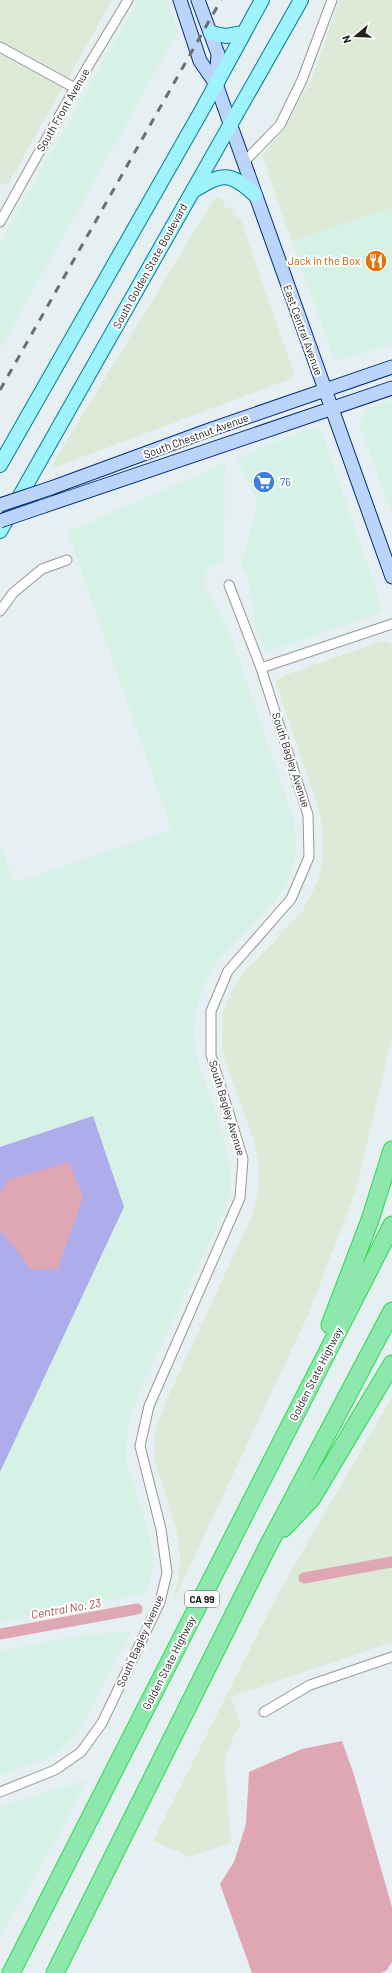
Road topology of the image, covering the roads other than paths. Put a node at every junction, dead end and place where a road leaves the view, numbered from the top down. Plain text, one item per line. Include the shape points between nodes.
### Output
1 (128, 0) edge
2 (180, 0) edge
3 (198, 0) edge
4 (262, 0) edge
5 (301, 0) edge
6 (332, 0) edge
7 (211, 33) junction
8 (244, 33) junction
9 (0, 47) edge
10 (216, 84) junction
11 (75, 88) junction
12 (230, 123) junction
13 (244, 162) junction
14 (192, 191) junction
15 (255, 195) junction
16 (0, 222) edge
17 (392, 367) edge
18 (392, 388) edge
19 (325, 390) junction
20 (331, 409) junction
21 (0, 465) edge
22 (0, 505) edge
23 (0, 521) edge
24 (0, 531) edge
25 (67, 560) dead end
26 (392, 576) edge
27 (229, 584) dead end
28 (0, 610) edge
29 (392, 624) edge
30 (262, 668) junction
31 (392, 1150) edge
32 (392, 1225) edge
33 (392, 1311) edge
34 (392, 1364) edge
35 (298, 1408) junction
36 (269, 1544) junction
37 (392, 1656) edge
38 (264, 1712) dead end
39 (0, 1792) edge
40 (11, 1973) edge
41 (55, 1973) edge

1 - 11 street, South Front Avenue
2 - 10 main road, East Central Avenue via 200,61
3 - 7 main road, East Central Avenue
4 - 8 main road
5 - 12 main road, South Golden State Boulevard
6 - 13 street via 302,80 280,125
7 - 8 main road via 226,36
7 - 10 main road, East Central Avenue via 218,54
8 - 10 main road
9 - 11 street
10 - 12 main road, East Central Avenue
10 - 21 main road
11 - 16 street, South Front Avenue
12 - 13 main road, East Central Avenue
12 - 14 main road, South Golden State Boulevard
13 - 15 main road, East Central Avenue
14 - 15 main road via 215,178 227,177 244,184
14 - 24 main road, South Golden State Boulevard
15 - 19 main road, East Central Avenue
17 - 19 main road, South Chestnut Avenue
18 - 20 main road, South Chestnut Avenue
19 - 20 main road, East Central Avenue
19 - 22 main road, South Chestnut Avenue, bridge
20 - 23 main road, South Chestnut Avenue, bridge
20 - 26 main road, East Central Avenue
25 - 28 street via 42,569 14,592
27 - 30 street, South Bagley Avenue
29 - 30 street
30 - 39 street, South Bagley Avenue via 308,814 310,857 291,899 228,971 211,1011 211,1055 243,1160 240,1198 148,1406 140,1446 161,1529 167,1573 160,1602 102,1723 81,1752 55,1770
31 - 35 highway via 370,1220
32 - 35 highway, Golden State Highway / CA 99
33 - 36 highway, CA 99
34 - 36 highway via 312,1498
35 - 40 highway, Golden State Highway / CA 99
36 - 41 highway, CA 99
37 - 38 street via 310,1685

